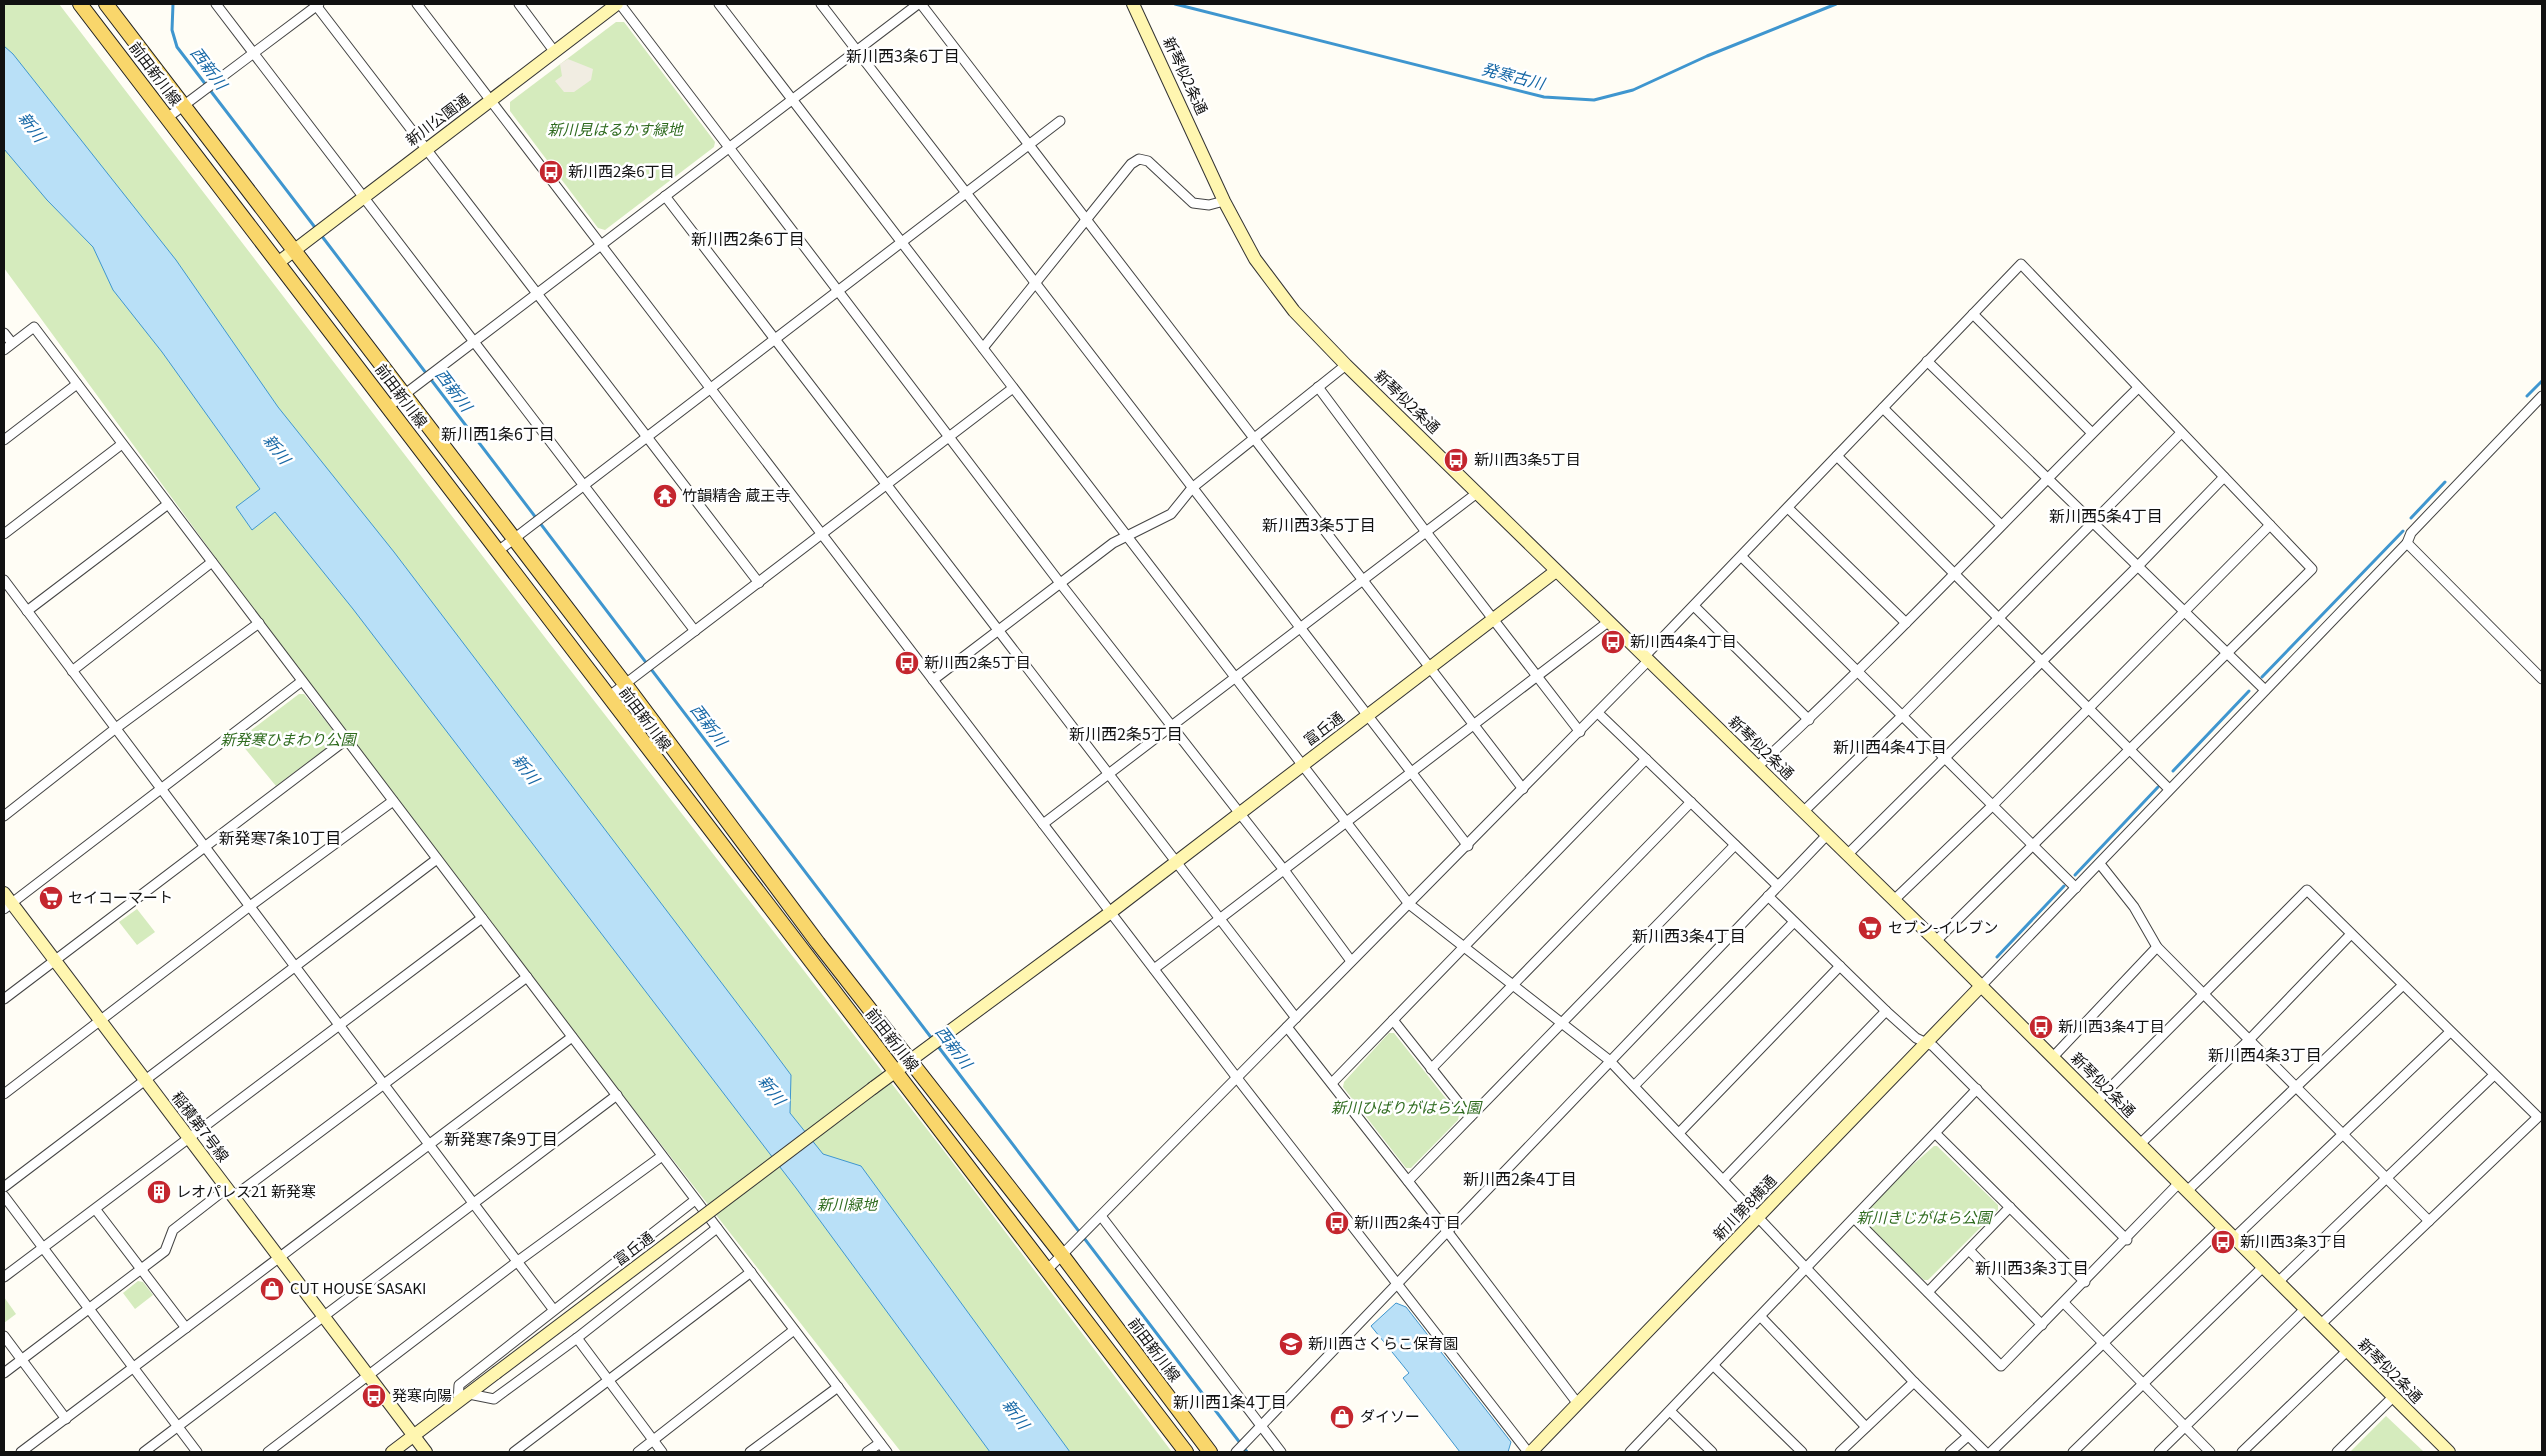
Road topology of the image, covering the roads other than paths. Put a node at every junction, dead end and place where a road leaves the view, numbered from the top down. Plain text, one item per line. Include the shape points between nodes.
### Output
1 (80, 4) edge
2 (106, 4) edge
3 (216, 4) edge
4 (316, 4) edge
5 (417, 4) edge
6 (519, 4) edge
7 (618, 4) edge
8 (719, 4) edge
9 (821, 4) edge
10 (919, 4) edge
11 (1134, 5) edge
12 (856, 50) junction
13 (554, 51) junction
14 (253, 53) junction
15 (792, 98) junction
16 (491, 100) junction
17 (184, 106) junction
18 (167, 118) junction
19 (1060, 121) dead end
20 (1029, 144) junction
21 (728, 147) junction
22 (426, 149) junction
23 (966, 192) junction
24 (665, 196) junction
25 (364, 197) junction
26 (1224, 201) junction
27 (1087, 220) junction
28 (902, 242) junction
29 (600, 244) junction
30 (294, 250) junction
31 (279, 262) junction
32 (1036, 284) junction
33 (838, 292) junction
34 (537, 293) junction
35 (1973, 314) junction
36 (4, 333) edge
37 (775, 340) junction
38 (474, 342) junction
39 (12, 343) junction
40 (984, 348) junction
41 (4, 350) edge
42 (1928, 361) junction
43 (1346, 365) junction
44 (77, 384) junction
45 (1318, 387) junction
46 (1013, 388) junction
47 (2138, 388) junction
48 (711, 389) junction
49 (405, 395) junction
50 (2542, 396) edge
51 (388, 407) junction
52 (1883, 408) junction
53 (2092, 433) junction
54 (2181, 433) junction
55 (647, 437) junction
56 (949, 438) junction
57 (1255, 438) junction
58 (4, 440) edge
59 (122, 444) junction
60 (1837, 456) junction
61 (2047, 477) junction
62 (2224, 477) junction
63 (585, 485) junction
64 (887, 485) junction
65 (1192, 488) junction
66 (1477, 493) junction
67 (168, 504) junction
68 (1788, 508) junction
69 (2094, 523) junction
70 (2001, 525) junction
71 (2270, 525) junction
72 (1426, 532) junction
73 (4, 534) edge
74 (822, 535) junction
75 (1126, 535) junction
76 (515, 539) junction
77 (2407, 543) junction
78 (498, 551) junction
79 (1742, 557) junction
80 (212, 562) junction
81 (2138, 566) junction
82 (1556, 571) junction
83 (1955, 573) junction
84 (1364, 579) junction
85 (4, 580) edge
86 (759, 582) junction
87 (1060, 583) junction
88 (1694, 606) junction
89 (27, 610) junction
90 (2184, 611) junction
91 (1998, 616) junction
92 (1494, 619) junction
93 (1608, 622) junction
94 (1906, 623) junction
95 (259, 624) junction
96 (1300, 628) junction
97 (695, 631) junction
98 (997, 631) junction
99 (2227, 653) junction
100 (1646, 659) junction
101 (2042, 660) junction
102 (1430, 667) junction
103 (72, 670) junction
104 (1858, 672) junction
105 (1538, 675) junction
106 (1235, 678) junction
107 (2542, 679) edge
108 (933, 680) junction
109 (302, 681) junction
110 (625, 684) junction
111 (2265, 690) junction
112 (608, 697) junction
113 (2089, 707) junction
114 (1598, 713) junction
115 (1368, 715) junction
116 (1902, 716) junction
117 (1809, 720) junction
118 (1474, 724) junction
119 (1173, 725) junction
120 (116, 728) junction
121 (1580, 732) junction
122 (347, 740) junction
123 (2129, 749) junction
124 (1646, 759) junction
125 (1945, 759) junction
126 (1303, 765) junction
127 (1757, 767) junction
128 (1412, 772) junction
129 (1110, 774) junction
130 (161, 789) junction
131 (1523, 789) junction
132 (2169, 789) junction
133 (393, 801) junction
134 (1690, 802) junction
135 (1992, 806) junction
136 (1803, 812) junction
137 (1240, 813) junction
138 (4, 816) edge
139 (1346, 821) junction
140 (1044, 824) junction
141 (1827, 835) junction
142 (1735, 845) junction
143 (1468, 846) junction
144 (2032, 846) junction
145 (206, 848) junction
146 (1847, 855) junction
147 (437, 858) junction
148 (1176, 862) junction
149 (2100, 864) junction
150 (1284, 870) junction
151 (1778, 886) junction
152 (2076, 888) junction
153 (1768, 896) junction
154 (1894, 900) junction
155 (6, 902) edge
156 (1409, 904) junction
157 (250, 906) junction
158 (1111, 912) junction
159 (482, 918) junction
160 (1220, 918) junction
161 (1794, 922) junction
162 (2351, 934) junction
163 (1936, 941) junction
164 (1464, 946) junction
165 (2157, 947) junction
166 (55, 959) junction
167 (1352, 961) junction
168 (295, 966) junction
169 (1840, 966) junction
170 (1154, 969) junction
171 (527, 977) junction
172 (1513, 984) junction
173 (2403, 985) junction
174 (1981, 986) junction
175 (2204, 994) junction
176 (4, 998) edge
177 (1886, 1011) junction
178 (1296, 1018) junction
179 (1393, 1020) junction
180 (102, 1021) junction
181 (1561, 1022) junction
182 (340, 1025) junction
183 (1287, 1027) junction
184 (2450, 1032) junction
185 (572, 1037) junction
186 (2249, 1040) junction
187 (1926, 1043) junction
188 (2053, 1057) junction
189 (911, 1059) junction
190 (1610, 1060) junction
191 (1432, 1069) junction
192 (895, 1071) junction
193 (2494, 1075) junction
194 (1237, 1078) junction
195 (145, 1081) junction
196 (385, 1084) junction
197 (1332, 1084) junction
198 (1634, 1086) junction
199 (2296, 1086) junction
200 (1977, 1089) junction
201 (4, 1094) edge
202 (617, 1095) junction
203 (2096, 1101) junction
204 (1470, 1117) junction
205 (1679, 1133) junction
206 (1936, 1134) junction
207 (2344, 1135) junction
208 (189, 1139) junction
209 (429, 1143) junction
210 (2140, 1144) junction
211 (662, 1156) junction
212 (2387, 1179) junction
213 (1723, 1180) junction
214 (1408, 1181) junction
215 (4, 1188) edge
216 (2183, 1188) junction
217 (230, 1193) junction
218 (4, 1196) edge
219 (696, 1200) junction
220 (474, 1204) junction
221 (2010, 1207) junction
222 (96, 1210) junction
223 (1758, 1217) junction
224 (1098, 1219) junction
225 (1855, 1219) junction
226 (2429, 1221) junction
227 (2223, 1227) junction
228 (717, 1228) junction
229 (1447, 1231) junction
230 (2234, 1238) junction
231 (2127, 1240) junction
232 (44, 1248) junction
233 (1969, 1250) junction
234 (1062, 1255) junction
235 (279, 1258) junction
236 (518, 1261) junction
237 (2263, 1267) junction
238 (1808, 1268) junction
239 (142, 1269) junction
240 (1047, 1270) junction
241 (751, 1272) junction
242 (4, 1278) edge
243 (2085, 1282) junction
244 (2278, 1282) junction
245 (1396, 1283) junction
246 (1928, 1292) junction
247 (2064, 1303) junction
248 (89, 1309) junction
249 (554, 1309) junction
250 (2305, 1309) junction
251 (323, 1317) junction
252 (1761, 1317) junction
253 (2042, 1325) junction
254 (2320, 1325) junction
255 (186, 1328) junction
256 (794, 1330) junction
257 (4, 1336) edge
258 (576, 1338) junction
259 (2104, 1344) junction
260 (2347, 1351) junction
261 (20, 1361) junction
262 (1714, 1366) junction
263 (134, 1368) junction
264 (4, 1373) edge
265 (370, 1376) junction
266 (608, 1380) junction
267 (1914, 1382) junction
268 (2143, 1384) junction
269 (838, 1387) junction
270 (469, 1394) junction
271 (2393, 1396) junction
272 (458, 1402) junction
273 (1578, 1404) junction
274 (1670, 1411) junction
275 (66, 1419) junction
276 (178, 1426) junction
277 (1261, 1426) junction
278 (1866, 1427) junction
279 (2186, 1428) junction
280 (414, 1436) junction
281 (1968, 1436) junction
282 (654, 1441) junction
283 (880, 1443) junction
284 (1238, 1450) edge
285 (22, 1452) edge
286 (144, 1452) edge
287 (197, 1452) edge
288 (268, 1452) edge
289 (392, 1452) edge
290 (426, 1452) edge
291 (514, 1452) edge
292 (638, 1452) edge
293 (662, 1452) edge
294 (750, 1452) edge
295 (867, 1452) edge
296 (887, 1452) edge
297 (1186, 1452) edge
298 (1210, 1452) edge
299 (1281, 1452) edge
300 (1530, 1452) edge
301 (1630, 1452) edge
302 (1712, 1452) edge
303 (1802, 1452) edge
304 (1840, 1452) edge
305 (1950, 1452) edge
306 (1985, 1452) edge
307 (1991, 1452) edge
308 (2073, 1452) edge
309 (2159, 1452) edge
310 (2210, 1452) edge
311 (2242, 1452) edge
312 (2337, 1452) edge
313 (2449, 1452) edge

1 - 18 main road, 前田新川線
2 - 17 main road, 前田新川線
3 - 14 street
4 - 14 street
4 - 22 street
5 - 16 street
6 - 13 street
7 - 13 street, 新川公園通
7 - 21 street
8 - 15 street
9 - 12 street
10 - 12 street
10 - 20 street
11 - 26 street, 新琴似2条通
12 - 15 street
12 - 23 street
13 - 16 street, 新川公園通
14 - 17 street
14 - 25 street
15 - 21 street
15 - 28 street
16 - 22 street, 新川公園通
16 - 29 street
17 - 18 street
17 - 30 main road, 前田新川線
18 - 31 main road, 前田新川線
19 - 20 street
20 - 23 street
20 - 27 street
21 - 24 street
21 - 33 street
22 - 25 street, 新川公園通
22 - 34 street
23 - 28 street
23 - 32 street
24 - 29 street
24 - 37 street
25 - 30 street, 新川公園通
25 - 38 street
26 - 27 street via 1209,205 1193,203 1148,161 1139,159 1131,164
26 - 43 street, 新琴似2条通 via 1255,259 1294,311
27 - 32 street
27 - 57 street
28 - 33 street
28 - 40 street
29 - 34 street
29 - 48 street
30 - 31 street, 新川公園通
30 - 49 main road, 前田新川線
31 - 51 main road, 前田新川線
32 - 40 street
32 - 65 street
33 - 37 street
33 - 56 street
34 - 38 street
34 - 55 street
35 - 42 street
35 - 47 street via 2021,264
35 - 53 street
36 - 39 street
37 - 48 street
37 - 64 street
38 - 49 street
38 - 63 street
39 - 41 street
39 - 44 street via 34,327
40 - 46 street
42 - 52 street
42 - 61 street
43 - 45 street
43 - 66 street, 新琴似2条通
44 - 58 street
44 - 59 street
45 - 57 street
45 - 72 street
46 - 56 street
46 - 75 street
47 - 53 street
47 - 54 street
48 - 55 street
48 - 74 street
49 - 51 street
49 - 76 main road, 前田新川線
50 - 77 street via 2411,533
51 - 78 main road, 前田新川線
52 - 60 street
52 - 70 street
53 - 61 street
54 - 62 street
54 - 69 street
55 - 63 street
55 - 86 street
56 - 64 street
56 - 87 street
57 - 65 street
57 - 84 street
59 - 67 street
59 - 73 street
60 - 68 street
60 - 83 street
61 - 69 street
61 - 70 street
62 - 71 street
62 - 81 street
63 - 76 street
63 - 97 street
64 - 74 street
64 - 98 street
65 - 75 street via 1171,514
65 - 96 street
66 - 72 street
66 - 82 street, 新琴似2条通
67 - 80 street
67 - 89 street
68 - 79 street
68 - 94 street
69 - 81 street
69 - 91 street
70 - 83 street
71 - 90 street
71 - 99 street via 2312,569
72 - 84 street
72 - 92 street
74 - 86 street
74 - 108 street
75 - 87 street
75 - 106 street
76 - 78 street
76 - 110 main road, 前田新川線
77 - 107 street
77 - 111 street
78 - 112 main road, 前田新川線
79 - 88 street
79 - 104 street
80 - 95 street
80 - 103 street
81 - 90 street
81 - 101 street
82 - 92 street, 富丘通
82 - 93 street, 新琴似2条通
83 - 91 street
83 - 94 street
84 - 96 street
84 - 102 street
85 - 89 street
86 - 97 street
87 - 98 street
87 - 119 street
88 - 100 street
88 - 117 street
89 - 103 street
90 - 99 street
90 - 113 street
91 - 101 street
91 - 116 street
92 - 102 street, 富丘通
92 - 105 street
93 - 100 street, 新琴似2条通
93 - 105 street
94 - 104 street
95 - 109 street
95 - 120 street
96 - 106 street
96 - 115 street
97 - 110 street
98 - 108 street
98 - 129 street
99 - 111 street
99 - 123 street
100 - 114 street
100 - 127 street, 新琴似2条通
101 - 113 street
101 - 125 street
102 - 115 street, 富丘通
102 - 118 street
103 - 120 street
104 - 116 street
104 - 117 street
105 - 118 street
105 - 121 street
106 - 119 street
106 - 126 street
108 - 140 street
109 - 122 street
109 - 130 street
110 - 112 street
110 - 189 main road, 前田新川線 via 818,943
111 - 132 street
112 - 192 main road, 前田新川線
113 - 123 street
113 - 135 street
114 - 121 street
114 - 124 street
115 - 126 street, 富丘通
115 - 128 street
116 - 125 street
116 - 136 street
117 - 127 street
118 - 128 street
118 - 131 street
119 - 129 street
119 - 137 street
120 - 130 street
120 - 138 street
121 - 131 street
122 - 133 street
122 - 145 street
123 - 132 street
123 - 144 street
124 - 134 street
124 - 164 street
125 - 135 street
125 - 146 street
126 - 137 street, 富丘通
126 - 139 street
127 - 136 street, 新琴似2条通
128 - 139 street
128 - 143 street
129 - 140 street
129 - 148 street
130 - 145 street
130 - 155 street
131 - 143 street
132 - 149 street
133 - 147 street
133 - 157 street
134 - 142 street
134 - 172 street
135 - 144 street
135 - 154 street
136 - 141 street, 新琴似2条通
137 - 148 street, 富丘通
137 - 150 street
139 - 150 street
139 - 156 street
140 - 158 street
141 - 146 street, 新琴似2条通
141 - 151 street
142 - 151 street
142 - 181 street
143 - 156 street
144 - 152 street
144 - 163 street
145 - 157 street
145 - 166 street
146 - 154 street, 新琴似2条通
147 - 159 street
147 - 168 street
148 - 158 street, 富丘通
148 - 160 street
149 - 152 street
149 - 165 street via 2134,907
150 - 160 street
150 - 167 street
151 - 153 street
152 - 174 street
153 - 161 street
153 - 190 street
154 - 163 street, 新琴似2条通
155 - 166 street, 稲積第7号線
156 - 164 street
156 - 167 street
157 - 168 street
157 - 180 street
158 - 170 street
158 - 189 street, 富丘通
159 - 171 street
159 - 182 street
160 - 170 street
160 - 178 street
161 - 169 street
161 - 198 street
162 - 173 street
162 - 175 street via 2307,890
162 - 186 street
163 - 174 street, 新琴似2条通
164 - 172 street
164 - 179 street
165 - 175 street
165 - 188 street
166 - 176 street
166 - 180 street, 稲積第7号線
167 - 178 street
168 - 182 street
168 - 195 street
169 - 177 street
169 - 205 street
170 - 194 street
171 - 185 street
171 - 196 street
172 - 181 street
172 - 191 street
173 - 184 street
173 - 199 street
174 - 187 street, 新川第8横通
174 - 188 street, 新琴似2条通
175 - 186 street
175 - 203 street
177 - 187 street
177 - 213 street
178 - 183 street
179 - 191 street
179 - 197 street
180 - 195 street, 稲積第7号線
180 - 201 street
181 - 190 street
181 - 204 street
182 - 196 street
182 - 208 street
183 - 194 street
183 - 197 street
184 - 193 street
184 - 207 street
185 - 202 street
185 - 209 street
186 - 199 street
186 - 210 street
187 - 200 street via 1934,1046
187 - 223 street, 新川第8横通
188 - 203 street, 新琴似2条通
189 - 192 street, 富丘通
189 - 234 main road, 前田新川線
190 - 198 street
190 - 229 street
191 - 204 street
192 - 240 main road, 前田新川線
192 - 270 street, 富丘通, bridge
193 - 212 street
193 - 226 street via 2538,1118
194 - 224 street
194 - 245 street
195 - 208 street, 稲積第7号線
195 - 215 street
196 - 209 street
196 - 217 street
197 - 214 street
198 - 205 street
199 - 207 street
199 - 216 street
200 - 206 street
200 - 231 street
202 - 211 street
202 - 220 street
203 - 210 street, 新琴似2条通
204 - 214 street
205 - 213 street
206 - 221 street
206 - 225 street
207 - 212 street
207 - 230 street
208 - 217 street, 稲積第7号線
208 - 222 street
209 - 220 street
209 - 235 street
210 - 216 street, 新琴似2条通
211 - 219 street
211 - 236 street
212 - 226 street
212 - 244 street
213 - 223 street
214 - 229 street
216 - 227 street, 新琴似2条通
216 - 231 street
217 - 235 street, 稲積第7号線
217 - 239 street via 173,1230 165,1251
218 - 232 street
219 - 228 street
219 - 249 street
220 - 236 street
220 - 251 street
221 - 233 street
221 - 243 street
222 - 232 street
222 - 239 street
223 - 238 street
223 - 273 street, 新川第8横通
224 - 234 street
224 - 277 street
225 - 238 street
225 - 246 street
226 - 254 street
227 - 230 street, 新琴似2条通
227 - 259 street
228 - 241 street
228 - 258 street
229 - 245 street
229 - 273 street
230 - 237 street, 新琴似2条通
231 - 243 street
232 - 242 street
232 - 248 street
233 - 246 street
233 - 253 street
234 - 240 street
234 - 298 main road, 前田新川線
235 - 251 street, 稲積第7号線
235 - 255 street
236 - 249 street
236 - 265 street
237 - 244 street, 新琴似2条通
237 - 268 street
238 - 252 street
238 - 267 street
239 - 248 street
239 - 255 street
240 - 297 main road, 前田新川線
241 - 256 street
241 - 266 street
243 - 247 street
244 - 250 street, 新琴似2条通
245 - 277 street
245 - 300 street
246 - 253 street via 2001,1366
247 - 253 street
247 - 259 street
248 - 261 street
248 - 263 street
249 - 272 street via 459,1385
250 - 254 street, 新琴似2条通
250 - 279 street
251 - 265 street, 稲積第7号線
251 - 276 street
252 - 262 street
252 - 278 street
254 - 260 street, 新琴似2条通
255 - 263 street
256 - 269 street
256 - 282 street
257 - 261 street
258 - 266 street
258 - 270 street via 494,1399
259 - 268 street
259 - 307 street
260 - 271 street, 新琴似2条通
260 - 311 street
261 - 264 street
261 - 275 street
262 - 274 street
262 - 303 street
263 - 275 street
263 - 276 street
265 - 280 street, 稲積第7号線
265 - 288 street
266 - 282 street
266 - 291 street
267 - 278 street
267 - 281 street
268 - 279 street
268 - 308 street
269 - 283 street
269 - 294 street
270 - 272 street, 富丘通
271 - 312 street
271 - 313 street, 新琴似2条通
272 - 280 street, 富丘通
273 - 300 street, 新川第8横通
274 - 301 street
274 - 302 street
275 - 285 street
276 - 286 street
276 - 287 street
277 - 284 street
277 - 299 street
278 - 304 street
279 - 309 street
279 - 310 street
280 - 289 street, 富丘通
280 - 290 street, 稲積第7号線
281 - 305 street
281 - 306 street
282 - 292 street
282 - 293 street
283 - 295 street
283 - 296 street

